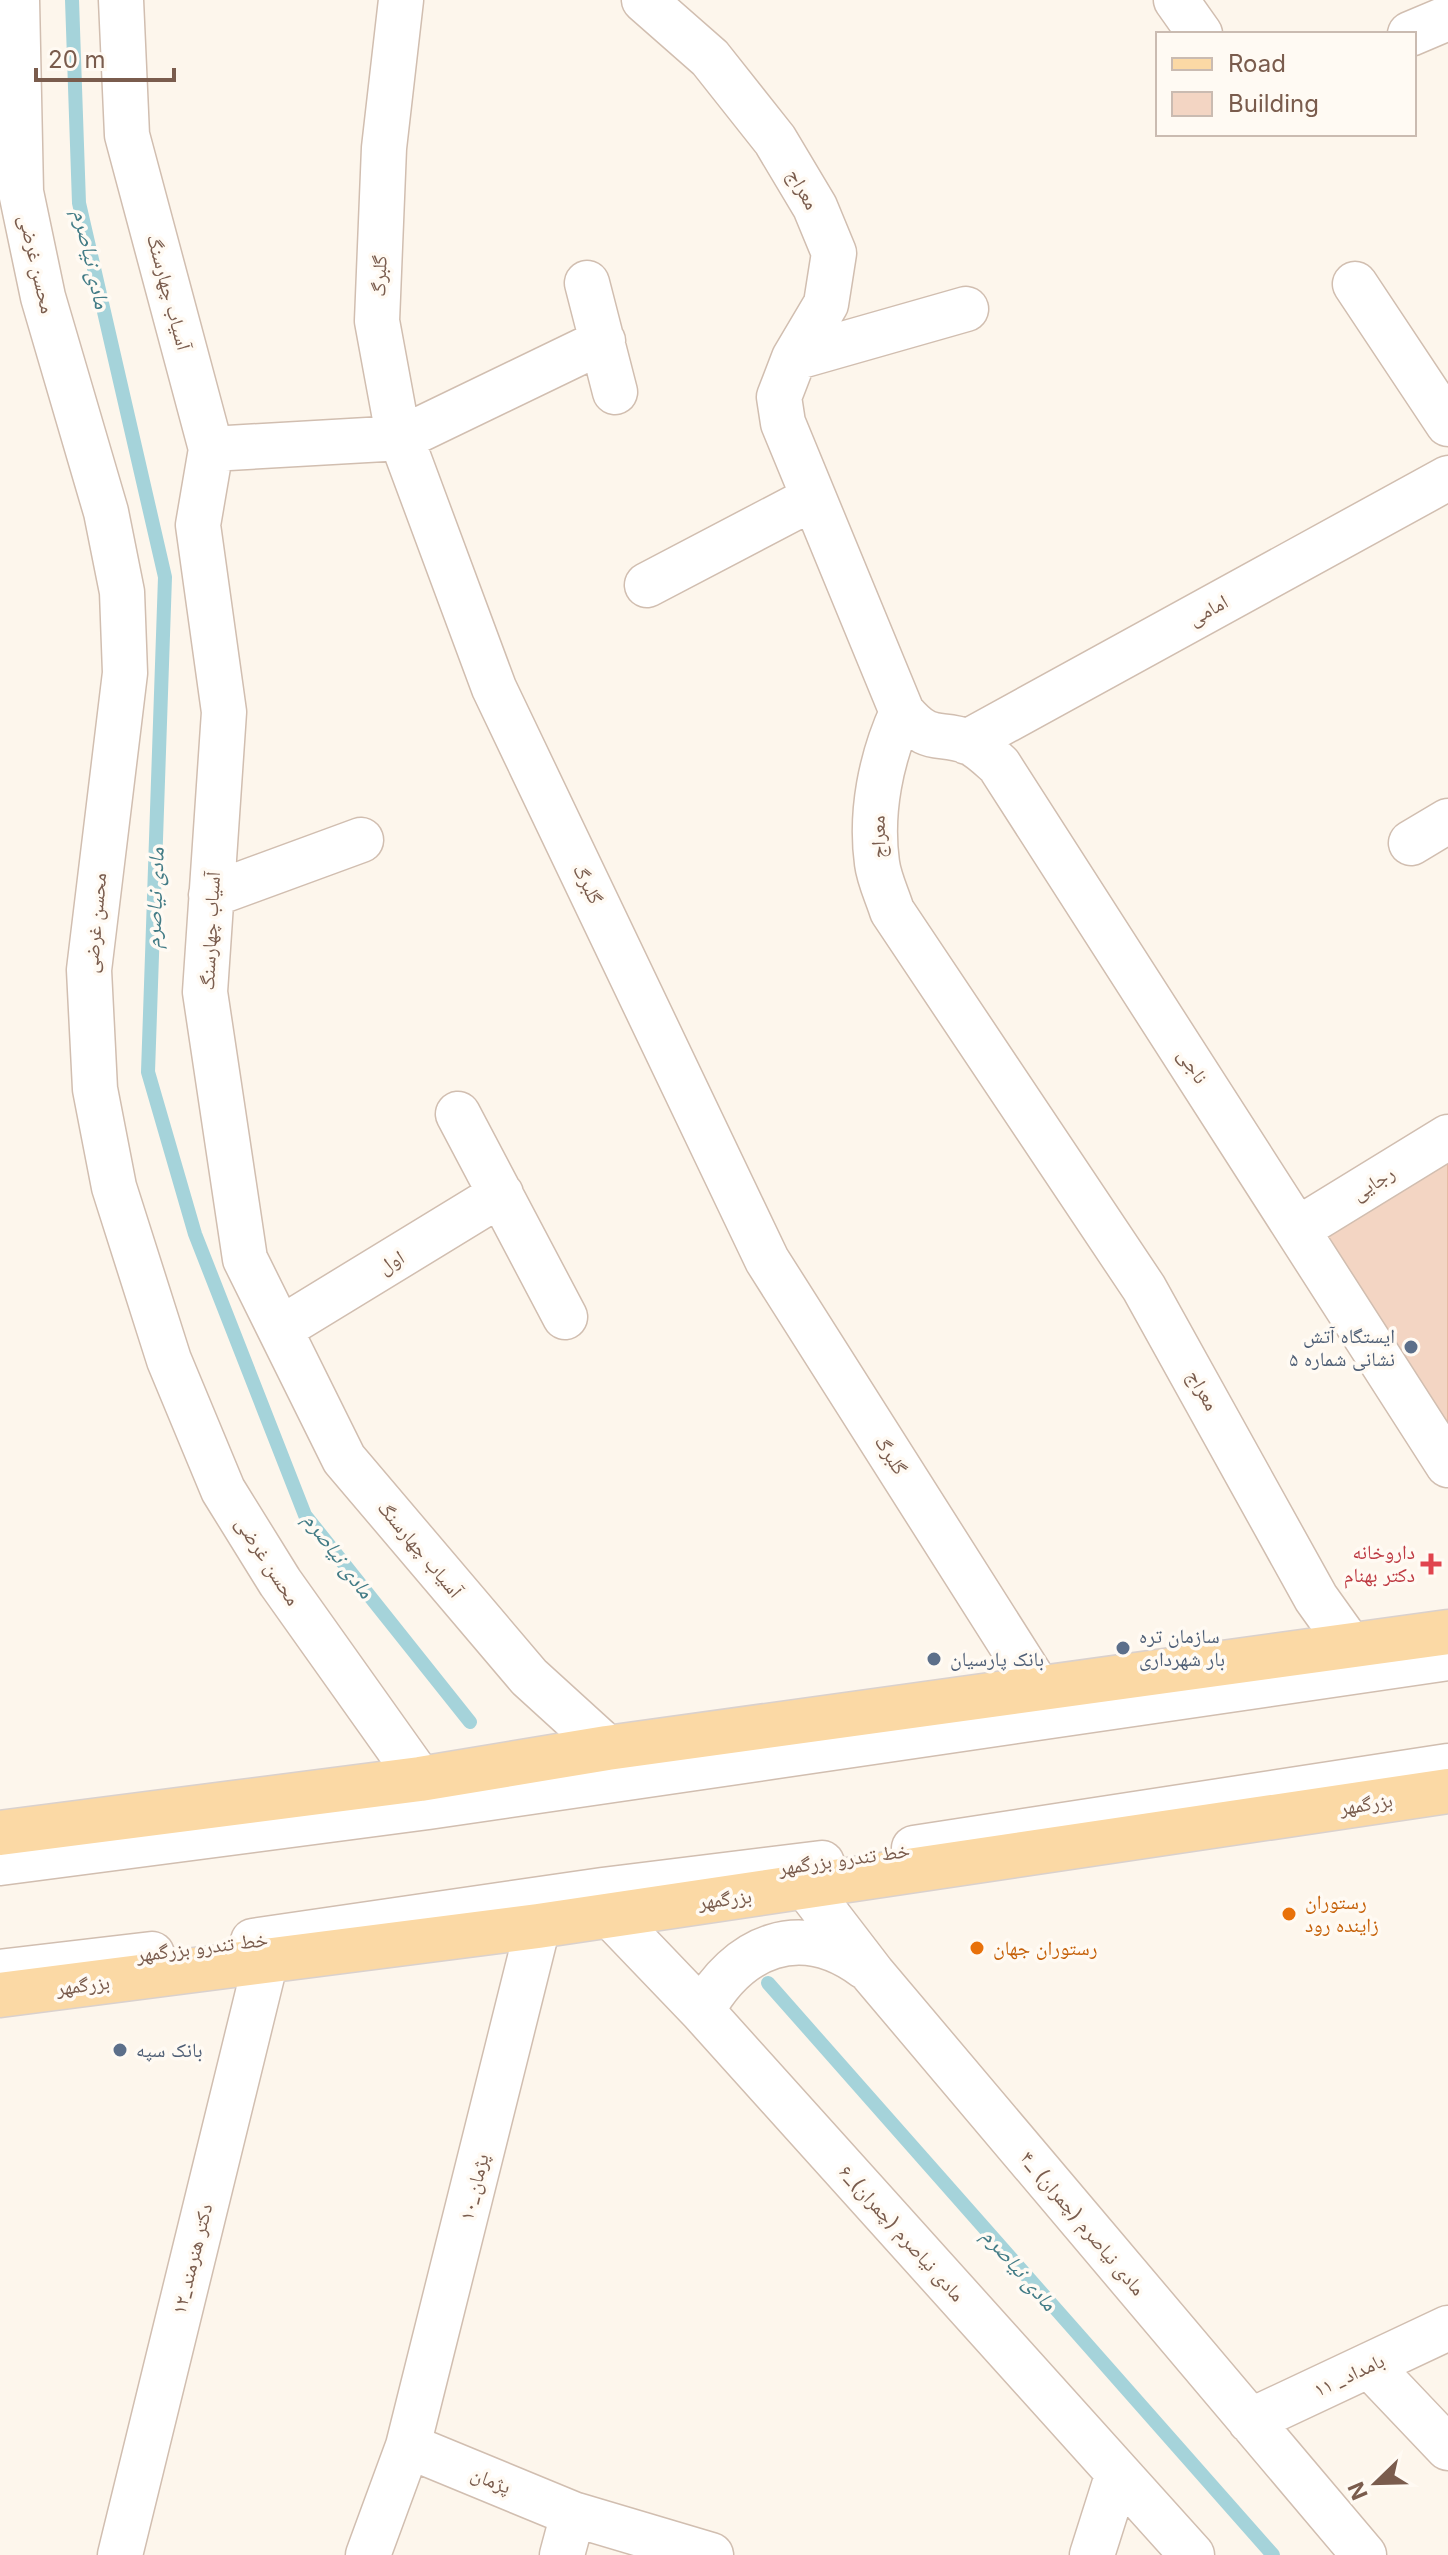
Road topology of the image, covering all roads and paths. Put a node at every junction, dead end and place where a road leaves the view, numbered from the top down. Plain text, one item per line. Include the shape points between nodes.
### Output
1 (17, 0) edge
2 (121, 0) edge
3 (401, 0) edge
4 (644, 0) edge
5 (1176, 0) edge
6 (1448, 18) edge
7 (1199, 32) edge
8 (1415, 32) edge
9 (587, 283) dead end
10 (1355, 284) dead end
11 (966, 309) dead end
12 (603, 341) junction
13 (794, 358) junction
14 (615, 392) dead end
15 (1448, 424) edge
16 (402, 438) junction
17 (211, 449) junction
18 (1448, 478) edge
19 (813, 498) junction
20 (647, 585) dead end
21 (902, 712) junction
22 (967, 742) junction
23 (1448, 821) edge
24 (361, 840) dead end
25 (1411, 843) dead end
26 (211, 895) junction
27 (458, 1114) dead end
28 (1448, 1137) edge
29 (501, 1194) junction
30 (1298, 1229) junction
31 (565, 1317) dead end
32 (280, 1329) junction
33 (1448, 1465) edge
34 (1448, 1632) edge
35 (1351, 1647) junction
36 (1448, 1658) edge
37 (1039, 1689) junction
38 (607, 1748) junction
39 (1448, 1766) edge
40 (420, 1779) junction
41 (1448, 1791) edge
42 (0, 1833) edge
43 (0, 1863) edge
44 (807, 1888) junction
45 (609, 1914) junction
46 (538, 1926) junction
47 (265, 1964) junction
48 (0, 1972) edge
49 (873, 1974) junction
50 (0, 1995) edge
51 (702, 2011) junction
52 (1448, 2328) edge
53 (1370, 2366) junction
54 (1250, 2421) junction
55 (408, 2446) junction
56 (1448, 2448) edge
57 (1118, 2473) junction
58 (573, 2514) junction
59 (120, 2555) edge
60 (368, 2555) edge
61 (562, 2555) edge
62 (711, 2555) edge
63 (1092, 2555) edge
64 (1192, 2555) edge
65 (1364, 2555) edge

1 - 40 street, محسن غرضی via 21,192 43,297 106,512 122,592 125,673 89,970 95,1089 114,1187 169,1360 223,1490 280,1582
2 - 17 street, آسیاب چهارسنگ via 127,135
3 - 16 street, گلبرگ via 384,148 377,321
4 - 13 street, معراج via 710,58 775,140 815,207 834,253 826,304
5 - 7 street
6 - 8 street
9 - 12 street
10 - 15 street
11 - 13 street
12 - 14 street
12 - 16 street
13 - 19 street, معراج via 779,397 783,423
16 - 17 street
16 - 37 street, گلبرگ via 494,688 767,1260
17 - 26 street, آسیاب چهارسنگ via 198,525 224,712
18 - 22 street, امامی
19 - 20 street
19 - 21 street, معراج
21 - 22 street, ناجی via 917,730
21 - 35 street, معراج via 885,748 879,783 877,863 892,911 1144,1288 1316,1598
22 - 30 street, ناجی via 999,765
23 - 25 street
24 - 26 street
26 - 32 street, آسیاب چهارسنگ via 205,992 245,1259
27 - 29 street
28 - 30 street, رجایی
29 - 31 street
29 - 32 street, اول
30 - 33 street, ناجی
32 - 38 street, آسیاب چهارسنگ via 344,1459 529,1677
34 - 35 main road
35 - 37 main road
36 - 43 street via 428,1807
37 - 38 main road
38 - 40 main road
39 - 48 street, خط تندرو بزرگمهر via 802,1866
40 - 42 main road
41 - 44 main road, بزرگمهر
44 - 45 main road, بزرگمهر
44 - 49 street, ۴_ مادی نیاصرم (چمران)
45 - 46 main road, بزرگمهر
45 - 51 street, ۶_مادی نیاصرم (چمران)
46 - 47 main road, بزرگمهر
46 - 55 street, ۱۰_پژمان
47 - 50 main road, بزرگمهر
47 - 59 street, ۱۲_دکتر هنرمند
49 - 51 street via 845,1953 811,1943 777,1945 745,1958 719,1981
49 - 54 street, ۴_ مادی نیاصرم (چمران)
51 - 57 street, ۶_مادی نیاصرم (چمران)
52 - 53 street, ۱۱ _بامداد
53 - 54 street, ۱۱ _بامداد
53 - 56 street
54 - 65 street, ۴_ مادی نیاصرم (چمران)
55 - 58 street, پژمان
55 - 60 street, ۱۰_پژمان
57 - 63 street
57 - 64 street, ۶_مادی نیاصرم (چمران)
58 - 61 street
58 - 62 street, پژمان

